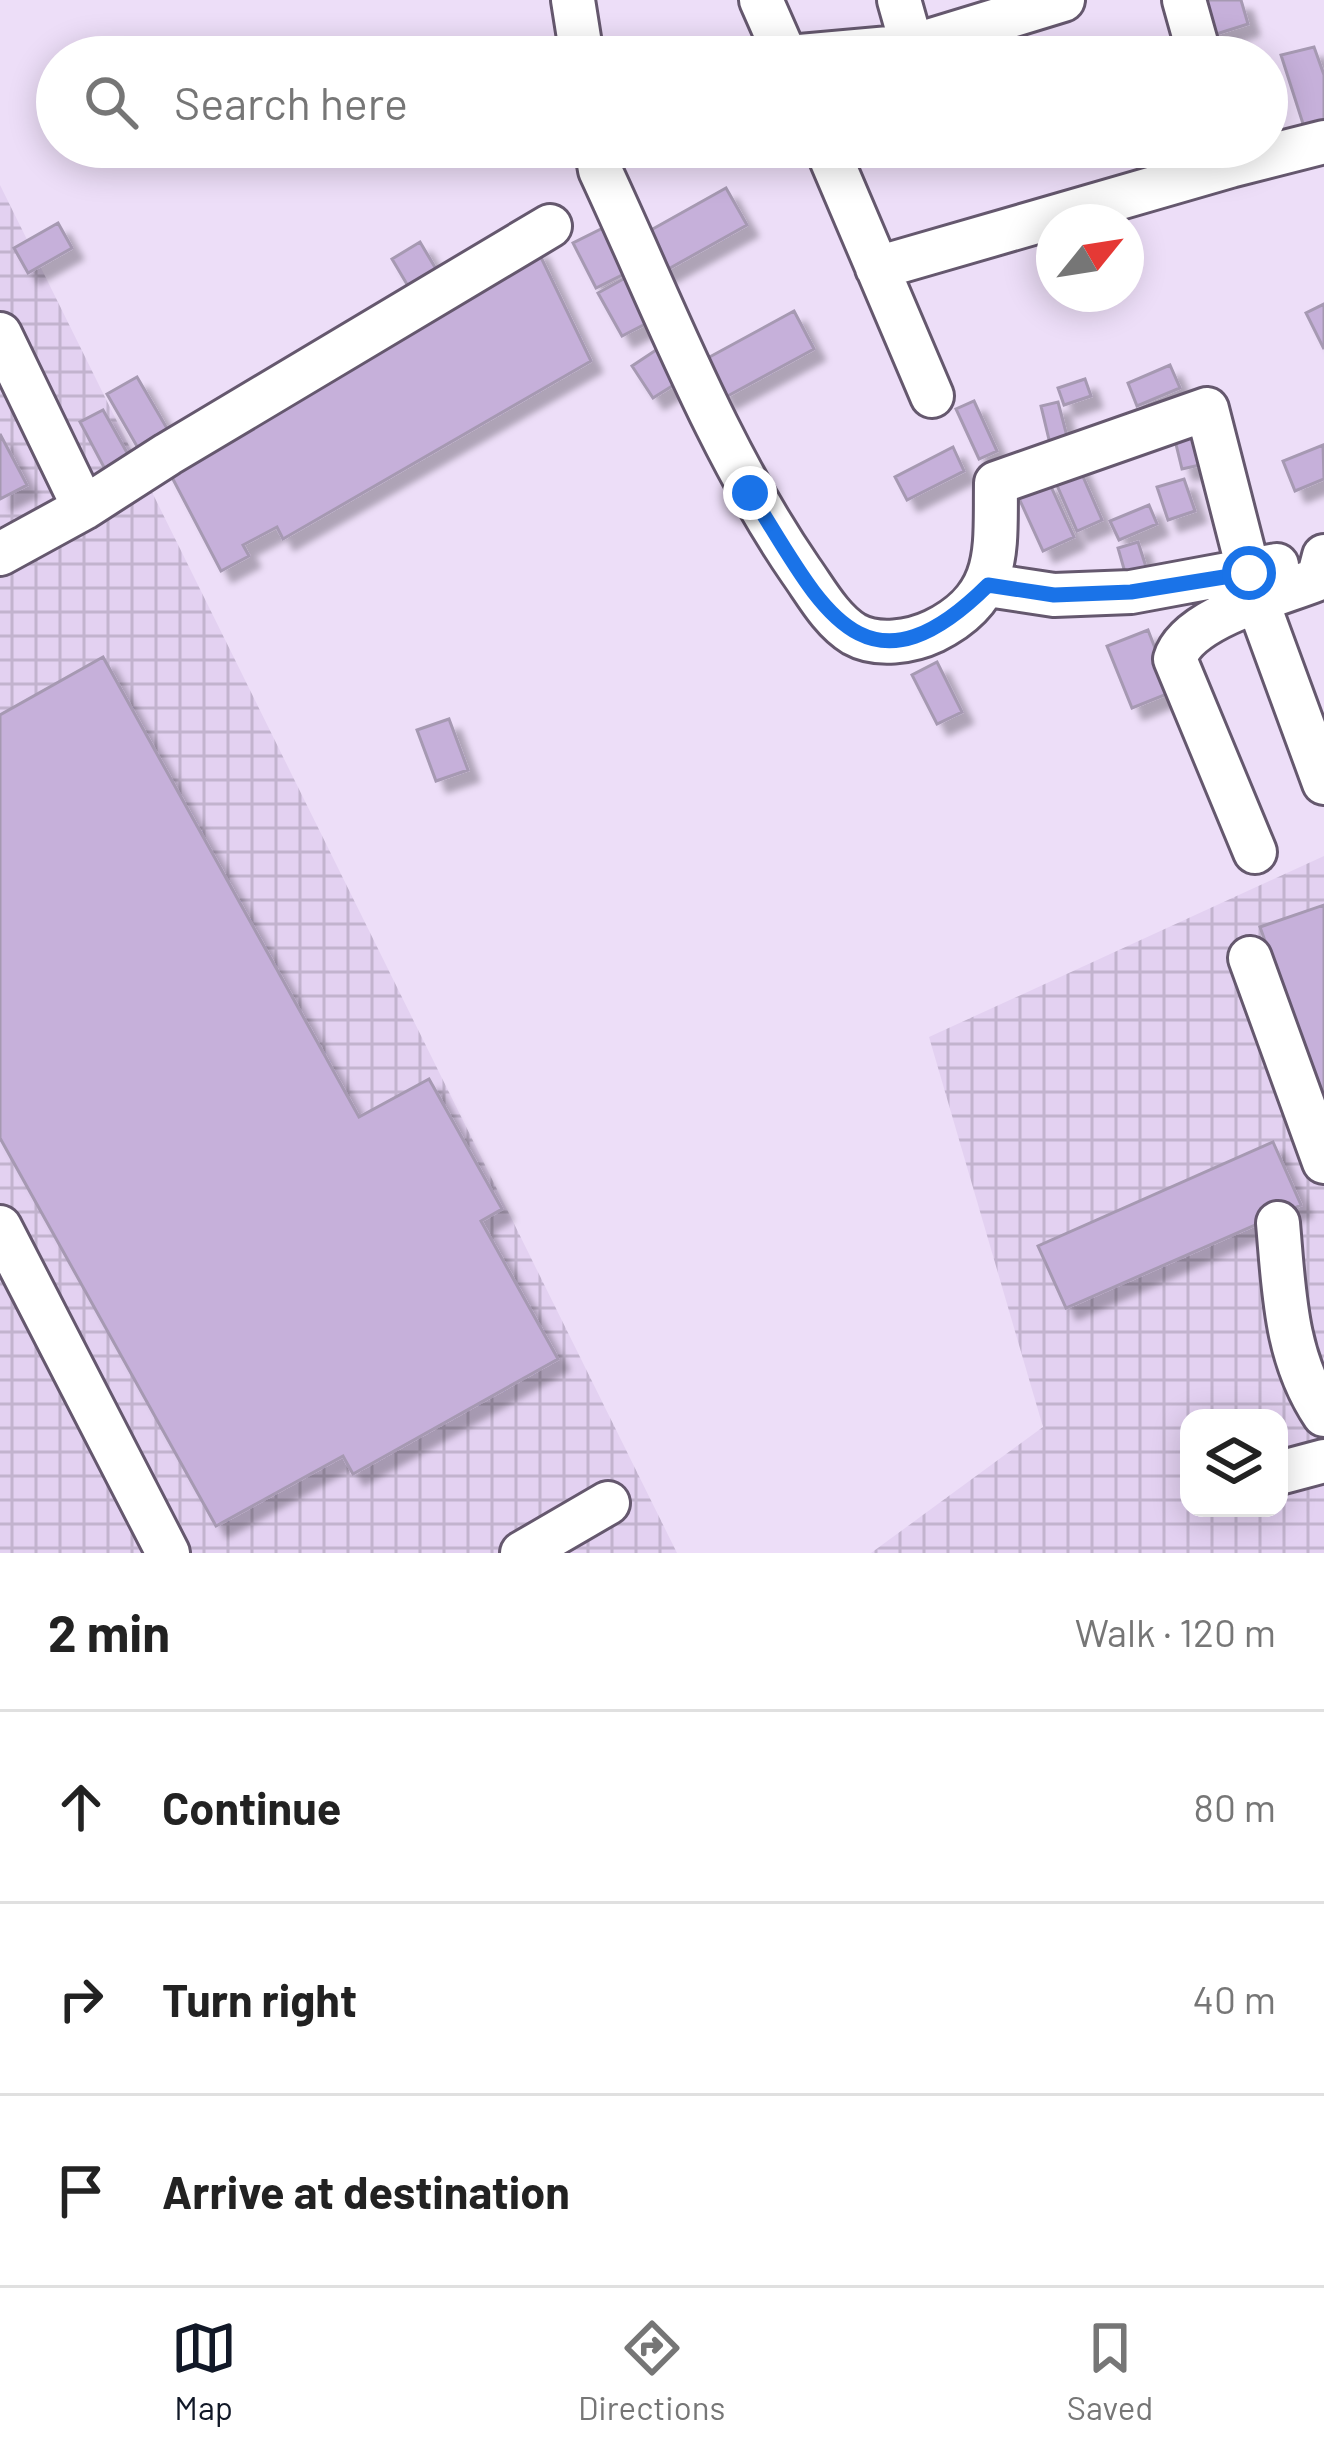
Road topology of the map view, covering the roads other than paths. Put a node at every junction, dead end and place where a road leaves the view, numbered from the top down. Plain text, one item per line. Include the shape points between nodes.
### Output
1 (573, 0) edge
2 (761, 0) edge
3 (899, 0) edge
4 (1063, 0) edge
5 (1184, 0) edge
6 (579, 36) edge
7 (777, 36) edge
8 (909, 36) edge
9 (945, 36) edge
10 (1194, 36) edge
11 (1324, 142) edge
12 (1288, 148) edge
13 (600, 168) edge
14 (835, 168) edge
15 (1193, 168) edge
16 (550, 226) dead end
17 (877, 268) junction
18 (0, 334) edge
19 (932, 396) dead end
20 (84, 508) junction
21 (0, 554) edge
22 (1322, 569) edge
23 (988, 585) junction
24 (1254, 588) junction
25 (1324, 784) edge
26 (1256, 852) dead end
27 (1250, 958) dead end
28 (1324, 1162) edge
29 (1278, 1223) dead end
30 (0, 1227) edge
31 (1324, 1415) edge
32 (1324, 1461) edge
33 (1288, 1471) edge
34 (608, 1504) dead end
35 (168, 1553) edge
36 (522, 1553) edge

1 - 6 street
2 - 7 street
3 - 8 street
4 - 9 street
5 - 10 street
11 - 12 street
13 - 23 street via 750,493 826,607 855,634 886,644 932,632
14 - 17 street
15 - 17 street
16 - 20 street
17 - 19 street
18 - 20 street
20 - 21 street
22 - 24 street
23 - 24 street via 1054,595
23 - 24 street via 996,483 1207,409
24 - 25 street
24 - 26 street via 1190,633 1175,658
27 - 28 street
29 - 31 street via 1288,1326
30 - 35 street
32 - 33 street
34 - 36 street

